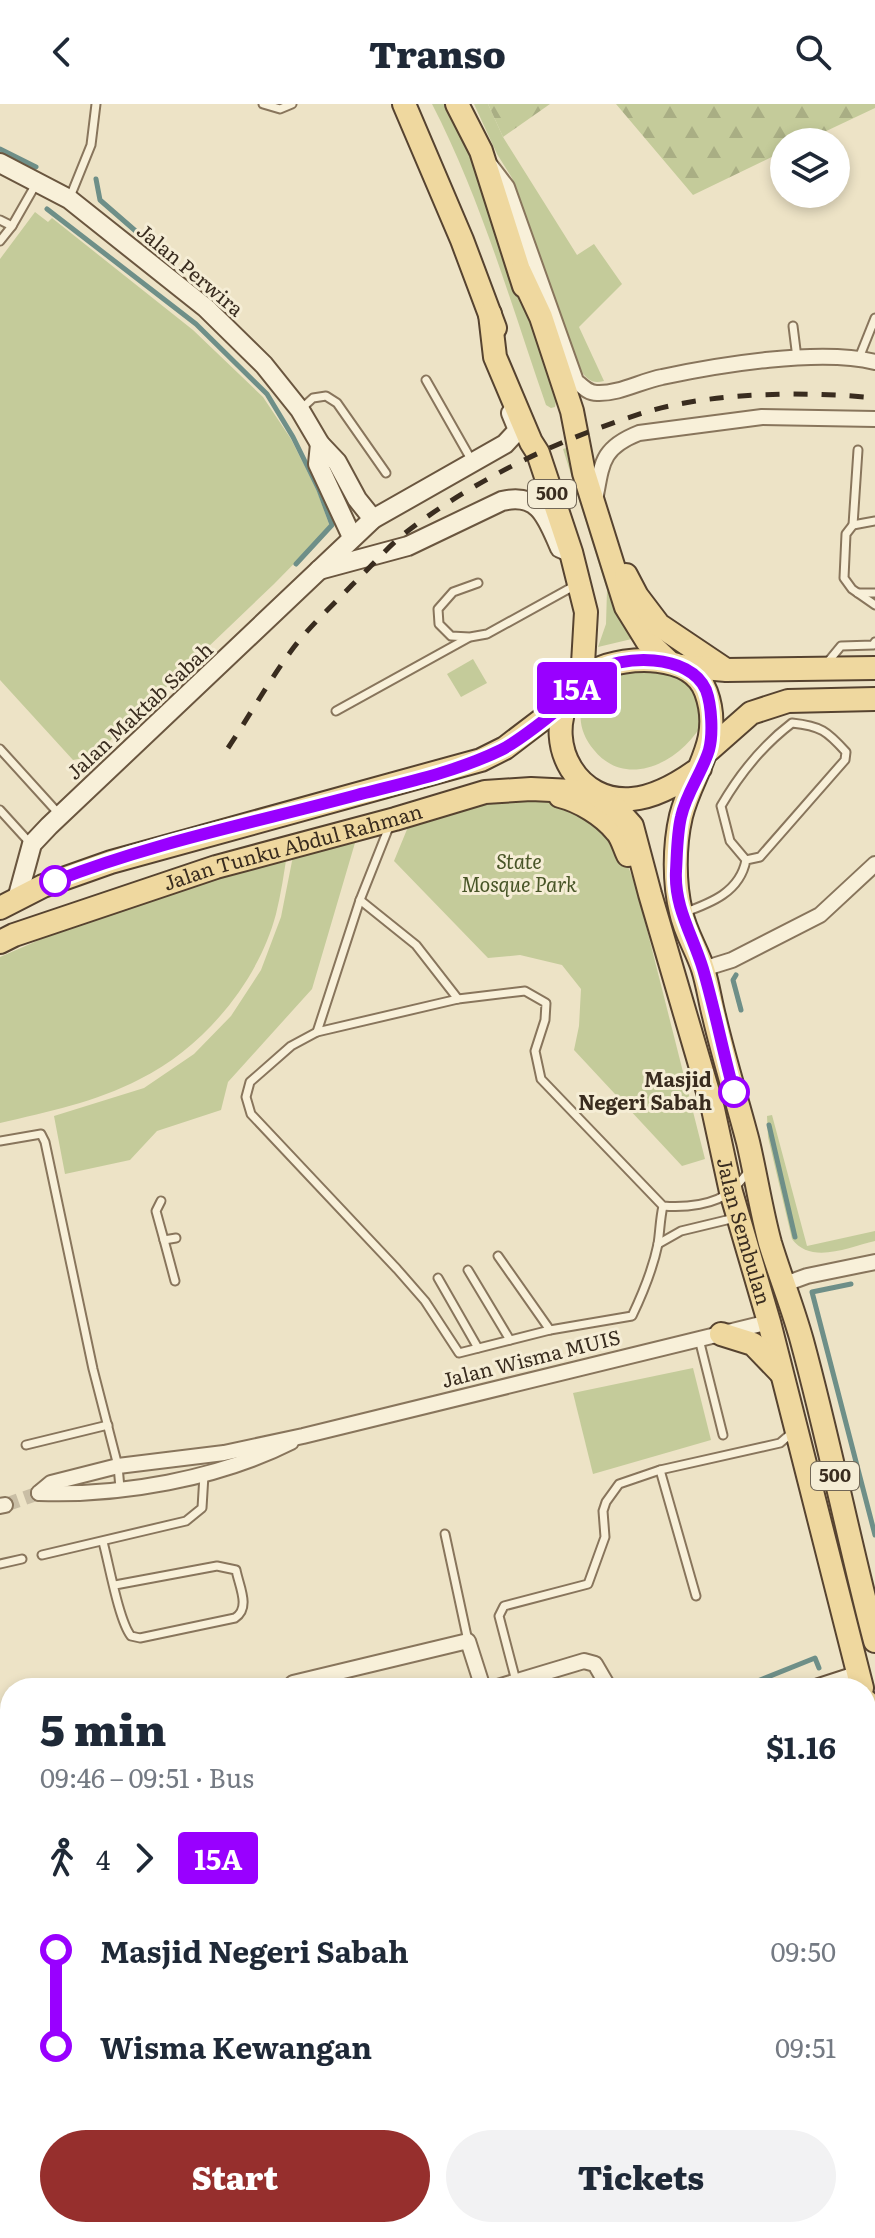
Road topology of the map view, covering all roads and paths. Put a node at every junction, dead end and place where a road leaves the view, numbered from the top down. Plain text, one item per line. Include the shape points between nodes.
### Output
1 (96, 104) edge
2 (263, 104) edge
3 (292, 104) edge
4 (404, 104) edge
5 (457, 104) edge
6 (481, 151) junction
7 (0, 163) edge
8 (37, 182) junction
9 (69, 199) junction
10 (0, 220) edge
11 (12, 226) junction
12 (0, 241) edge
13 (490, 314) junction
14 (875, 318) edge
15 (793, 326) dead end
16 (495, 357) junction
17 (797, 358) junction
18 (859, 358) junction
19 (875, 362) edge
20 (426, 380) dead end
21 (300, 410) junction
22 (875, 419) edge
23 (320, 444) junction
24 (858, 450) dead end
25 (538, 453) junction
26 (473, 463) junction
27 (386, 473) dead end
28 (594, 505) junction
29 (373, 519) junction
30 (875, 521) edge
31 (853, 525) junction
32 (604, 536) junction
33 (352, 537) junction
34 (398, 549) junction
35 (571, 552) junction
36 (319, 570) junction
37 (478, 583) dead end
38 (580, 583) junction
39 (858, 593) junction
40 (875, 593) edge
41 (875, 605) edge
42 (470, 637) junction
43 (875, 642) edge
44 (674, 664) junction
45 (823, 668) junction
46 (875, 668) edge
47 (726, 670) junction
48 (582, 681) junction
49 (875, 699) edge
50 (568, 700) junction
51 (336, 711) dead end
52 (0, 749) edge
53 (704, 759) junction
54 (531, 789) junction
55 (593, 792) junction
56 (67, 810) junction
57 (0, 811) edge
58 (395, 819) junction
59 (32, 844) junction
60 (746, 860) junction
61 (873, 869) edge
62 (360, 900) junction
63 (8, 904) edge
64 (653, 904) junction
65 (681, 914) junction
66 (0, 942) edge
67 (703, 969) junction
68 (458, 999) junction
69 (317, 1032) junction
70 (0, 1141) edge
71 (748, 1143) junction
72 (731, 1192) junction
73 (161, 1201) dead end
74 (663, 1206) junction
75 (739, 1217) junction
76 (176, 1238) dead end
77 (164, 1240) junction
78 (658, 1244) junction
79 (770, 1244) junction
80 (498, 1256) dead end
81 (875, 1262) edge
82 (468, 1270) dead end
83 (438, 1278) dead end
84 (175, 1281) dead end
85 (785, 1284) junction
86 (769, 1322) junction
87 (550, 1330) junction
88 (710, 1336) junction
89 (510, 1340) junction
90 (803, 1343) junction
91 (478, 1348) junction
92 (784, 1377) junction
93 (814, 1393) junction
94 (108, 1425) junction
95 (796, 1430) junction
96 (723, 1435) dead end
97 (303, 1436) junction
98 (26, 1445) dead end
99 (118, 1466) junction
100 (660, 1470) junction
101 (204, 1473) junction
102 (120, 1488) junction
103 (445, 1534) dead end
104 (103, 1542) junction
105 (840, 1548) junction
106 (42, 1555) dead end
107 (22, 1559) dead end
108 (0, 1564) edge
109 (115, 1585) junction
110 (696, 1596) dead end
111 (875, 1640) edge
112 (468, 1641) junction
113 (314, 1678) edge
114 (480, 1678) edge
115 (515, 1678) edge
116 (526, 1678) edge
117 (603, 1678) edge
118 (864, 1678) edge
119 (866, 1678) edge

1 - 9 lane via 91,145
2 - 3 lane via 280,109
4 - 13 main road, 500
5 - 6 main road, 500
6 - 17 street via 507,187 576,381 593,393 693,370
6 - 28 main road, 500 via 561,415 576,438
7 - 8 street, Jalan Perwira
8 - 9 street, Jalan Perwira
8 - 11 lane
9 - 21 street, Jalan Perwira via 206,308 264,365
10 - 11 lane
11 - 12 lane
13 - 16 main road, 500
13 - 25 main road, 500
14 - 18 lane
15 - 17 lane
16 - 25 main road, 500
16 - 26 street, Jalan Maktab Sabah via 518,430
17 - 18 street
18 - 19 street
20 - 26 lane
21 - 23 street, Jalan Perwira
21 - 27 lane via 313,398 326,396 337,403
22 - 28 street via 762,417 639,433 608,451
23 - 29 street, Jalan Perwira
23 - 33 street, Jalan Perwira via 318,464
24 - 31 lane
25 - 35 main road, 500
26 - 29 street, Jalan Maktab Sabah
28 - 32 main road, 500
29 - 33 street, Jalan Maktab Sabah
30 - 31 lane
31 - 39 lane via 846,534 844,578
32 - 44 main road, 500 via 626,607 647,641
32 - 47 main road via 659,625
33 - 34 street
33 - 36 street, Jalan Maktab Sabah
34 - 35 street, Jalan Maktab Sabah via 516,498 535,505 560,548
34 - 36 street, Jalan Maktab Sabah
35 - 38 main road, 500
36 - 56 street, Jalan Maktab Sabah
37 - 42 lane via 453,592 438,609 439,624 451,636
38 - 42 lane via 487,634
38 - 48 main road, 500 via 586,612
39 - 40 lane
39 - 41 lane
42 - 51 lane
43 - 45 lane via 841,646
44 - 47 main road
44 - 48 main road, 500 via 631,661 596,670
44 - 53 main road, 500 via 697,677 706,690 711,730
45 - 46 main road
45 - 47 main road
48 - 50 main road, 500
49 - 53 main road via 788,701 751,713
50 - 55 main road, 500 via 561,724 563,753 574,776
50 - 63 main road, Jalan Tunku Abdul Rahman via 481,760 111,862
52 - 56 lane
53 - 55 main road via 671,786 631,799
53 - 65 main road, Jalan Sembulan / 500 via 680,818 676,876
54 - 55 main road, Jalan Tunku Abdul Rahman
54 - 58 main road, Jalan Tunku Abdul Rahman via 485,792
54 - 64 main road, 500 via 570,798 618,832
55 - 64 main road, Jalan Sembulan / 500 via 632,826
56 - 59 street, Jalan Maktab Sabah
57 - 59 lane
58 - 62 lane
58 - 66 main road, Jalan Tunku Abdul Rahman via 216,867
59 - 63 street
60 - 60 lane via 730,841 721,806 733,786 792,723 830,734 846,752 845,760 760,857
60 - 65 lane via 744,872 726,894
61 - 67 street via 807,923
62 - 68 lane via 416,945
62 - 69 lane
64 - 67 main road via 679,960
64 - 72 main road, Jalan Sembulan / 500 via 713,1109
65 - 67 main road, Jalan Sembulan / 500
67 - 71 main road, Jalan Sembulan / 500
68 - 69 lane
68 - 74 lane via 525,991 546,1003 535,1051 541,1079
69 - 91 lane via 291,1046 250,1082 246,1097 251,1114 425,1301 459,1353
70 - 94 lane via 41,1134 45,1142
71 - 72 lane via 750,1170
71 - 79 main road, Jalan Sembulan / 500
72 - 74 lane via 681,1207
72 - 75 main road, Jalan Sembulan / 500
73 - 77 lane via 156,1211
74 - 78 lane
75 - 78 lane via 681,1231
75 - 86 main road, Jalan Sembulan / 500
76 - 77 lane
77 - 84 lane
78 - 87 lane via 632,1316
79 - 85 main road, Jalan Sembulan / 500
79 - 86 main road via 777,1299
80 - 87 lane
81 - 85 street
82 - 89 lane
83 - 91 lane
85 - 90 main road, Jalan Sembulan / 500
86 - 88 street, Jalan Wisma MUIS
86 - 90 main road
86 - 92 main road, Jalan Sembulan / 500
87 - 89 lane
88 - 92 main road via 753,1344
88 - 96 lane
88 - 97 street, Jalan Wisma MUIS
89 - 91 lane
90 - 93 main road, Jalan Sembulan / 500
92 - 95 main road, Jalan Sembulan / 500
93 - 95 main road
93 - 105 main road, Jalan Sembulan / 500
94 - 98 lane
94 - 99 lane
95 - 100 lane via 780,1443
95 - 105 main road, Jalan Sembulan / 500
97 - 99 street via 224,1453
97 - 101 street via 239,1465
99 - 102 lane
99 - 102 street via 51,1483 39,1493
100 - 110 lane
100 - 115 lane via 619,1484 606,1502 605,1537 588,1584 504,1606 499,1616
101 - 102 street
101 - 104 lane via 202,1508 186,1521
103 - 112 lane
104 - 106 lane
104 - 109 lane
105 - 111 main road, Jalan Sembulan / 500
105 - 118 main road, Jalan Sembulan / 500
107 - 108 lane
109 - 109 lane via 126,1629 136,1638 235,1618 244,1608 236,1570 229,1566
111 - 119 main road
112 - 113 street
112 - 114 street
116 - 117 street via 584,1661 595,1664

